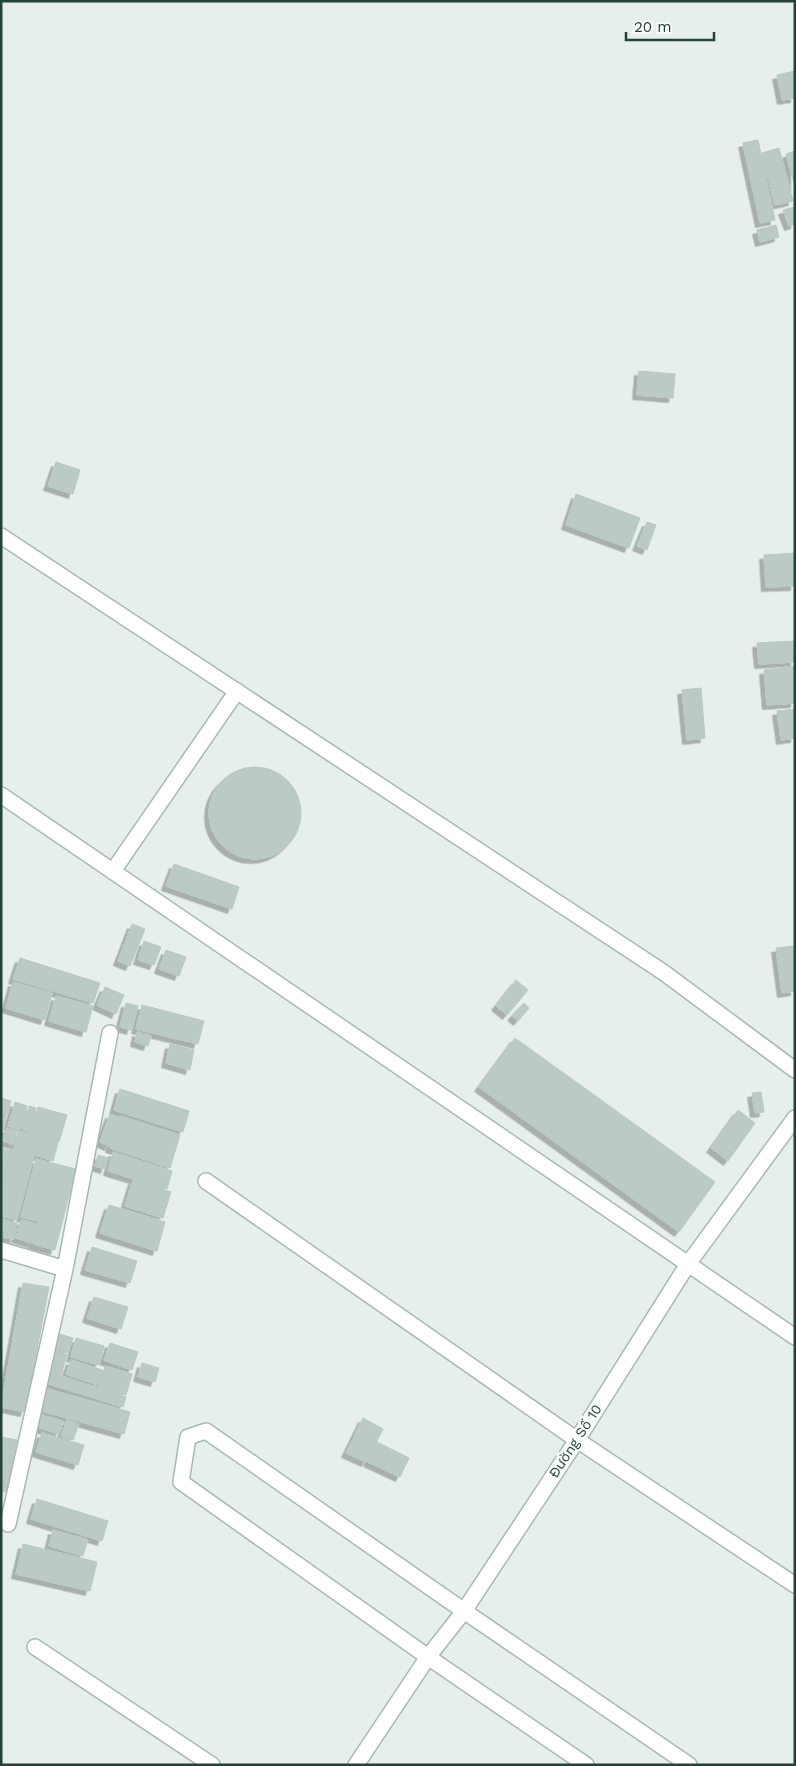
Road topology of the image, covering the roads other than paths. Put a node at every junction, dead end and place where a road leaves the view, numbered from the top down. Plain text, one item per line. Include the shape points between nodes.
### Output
1 (1, 536) edge
2 (236, 691) junction
3 (1, 795) edge
4 (113, 871) junction
5 (110, 1034) dead end
6 (795, 1070) edge
7 (795, 1118) edge
8 (206, 1181) dead end
9 (1, 1250) edge
10 (688, 1264) junction
11 (65, 1268) junction
12 (795, 1337) edge
13 (576, 1440) junction
14 (8, 1524) dead end
15 (795, 1586) edge
16 (464, 1611) junction
17 (35, 1647) dead end
18 (428, 1657) junction
19 (212, 1765) edge
20 (356, 1765) edge
21 (586, 1765) edge
22 (689, 1765) edge

1 - 2 street
2 - 4 street
2 - 6 street via 663,972
3 - 4 street
4 - 10 street
5 - 11 street
7 - 10 street, Đường Số 10
8 - 13 street
9 - 11 street
10 - 12 street
10 - 13 street, Đường Số 10
11 - 14 street
13 - 15 street
13 - 16 street, Đường Số 10
16 - 18 street, Đường Số 10
16 - 18 street via 206,1432 188,1437 181,1482
16 - 22 street
17 - 19 street
18 - 20 street, Đường Số 10
18 - 21 street

